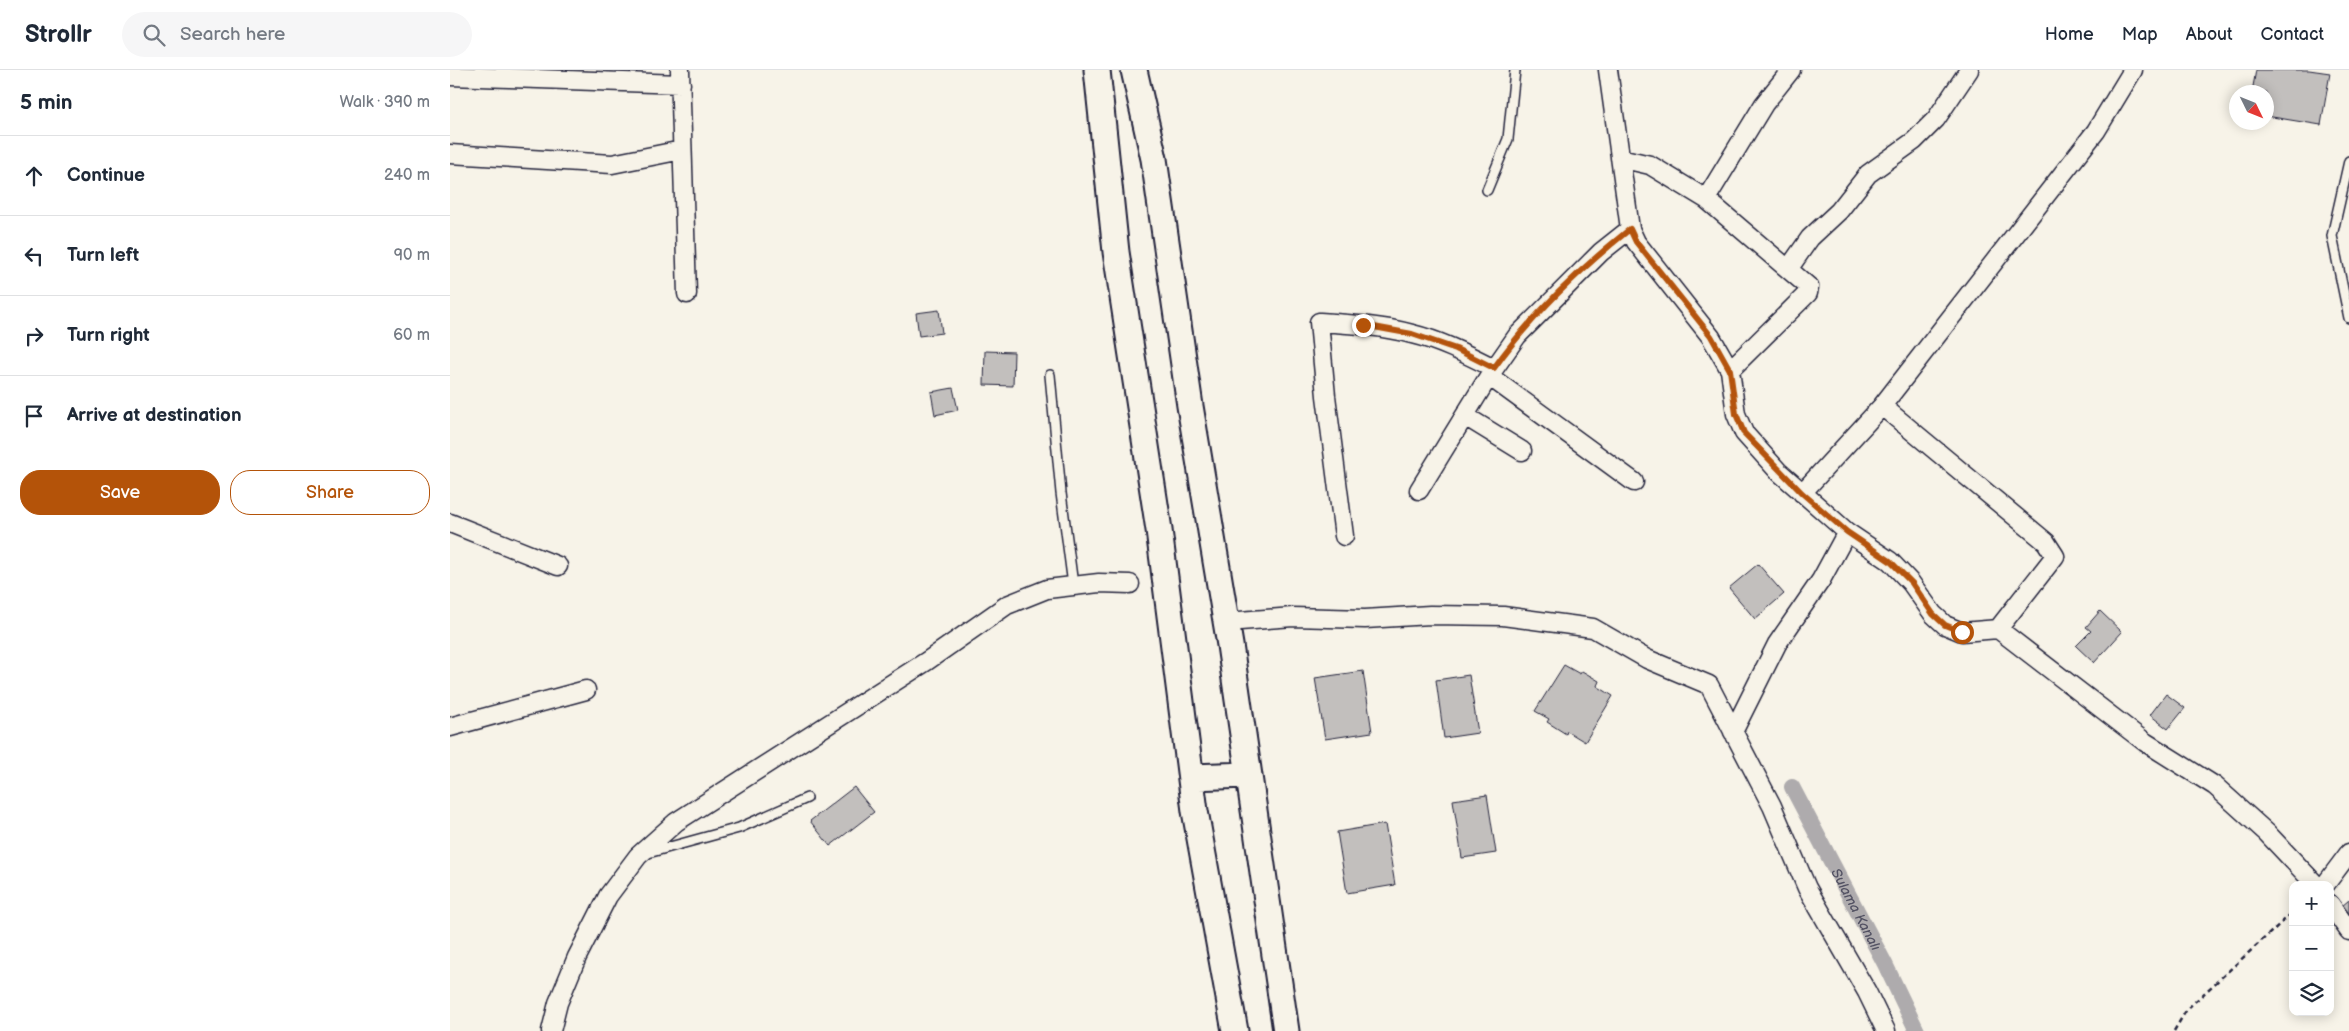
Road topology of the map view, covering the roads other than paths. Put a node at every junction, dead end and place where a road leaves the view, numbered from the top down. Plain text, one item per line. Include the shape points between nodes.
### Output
1 (1097, 70) edge
2 (1134, 70) edge
3 (1515, 70) edge
4 (1608, 70) edge
5 (1791, 70) edge
6 (1969, 70) edge
7 (2133, 70) edge
8 (450, 76) edge
9 (680, 77) edge
10 (682, 150) junction
11 (450, 154) edge
12 (1620, 158) junction
13 (2349, 161) edge
14 (1487, 190) dead end
15 (1706, 199) junction
16 (1630, 229) junction
17 (1789, 268) junction
18 (687, 294) dead end
19 (2349, 318) edge
20 (1730, 370) junction
21 (1492, 372) junction
22 (1050, 375) dead end
23 (1882, 406) junction
24 (1465, 416) junction
25 (1522, 450) dead end
26 (1634, 482) dead end
27 (1419, 490) dead end
28 (1802, 493) junction
29 (450, 523) edge
30 (1847, 532) junction
31 (1344, 536) dead end
32 (558, 566) dead end
33 (1130, 584) dead end
34 (1073, 585) junction
35 (1226, 622) junction
36 (1998, 629) junction
37 (586, 690) dead end
38 (450, 727) edge
39 (1733, 732) junction
40 (1248, 775) junction
41 (1191, 777) junction
42 (807, 798) dead end
43 (2349, 852) edge
44 (638, 856) junction
45 (2312, 881) edge
46 (2328, 881) edge
47 (2334, 910) edge
48 (2349, 931) edge
49 (551, 1031) edge
50 (1235, 1031) edge
51 (1286, 1031) edge
52 (1886, 1031) edge

1 - 41 main road via 1116,252 1157,521
2 - 35 main road via 1154,159
3 - 14 lane via 1508,139
4 - 12 street
5 - 15 street via 1764,104
6 - 17 street via 1936,119 1914,141 1868,174 1839,211 1810,238
7 - 23 street via 2096,131
8 - 9 street
9 - 10 street
10 - 11 street via 612,164
10 - 18 street
12 - 15 street via 1650,165
12 - 16 street
13 - 19 lane via 2332,236
15 - 17 street
16 - 20 street via 1636,242 1711,336
16 - 21 street via 1601,252 1517,336
17 - 20 street via 1809,287 1808,293
20 - 28 street via 1736,414 1744,433
21 - 24 street
21 - 26 street
21 - 31 street via 1456,349 1412,334 1363,325 1319,322
22 - 34 lane
23 - 28 street
23 - 36 street via 2046,542 2055,556
24 - 25 street
24 - 27 street
28 - 30 street
29 - 32 street
30 - 36 street via 1890,561 1945,625 1962,632
30 - 39 street via 1821,580 1777,644
33 - 34 street
34 - 44 street via 1047,589 1007,605 927,661 676,822
35 - 39 street via 1293,617 1503,616 1593,628 1647,659 1709,684
35 - 40 main road
36 - 45 street via 2145,742 2215,786 2267,833
37 - 38 street
39 - 52 street via 1772,806 1808,888
40 - 41 main road
40 - 51 main road
41 - 50 main road
42 - 44 lane via 739,828
43 - 46 street
44 - 49 street via 608,896 578,956 558,1002
47 - 48 street

